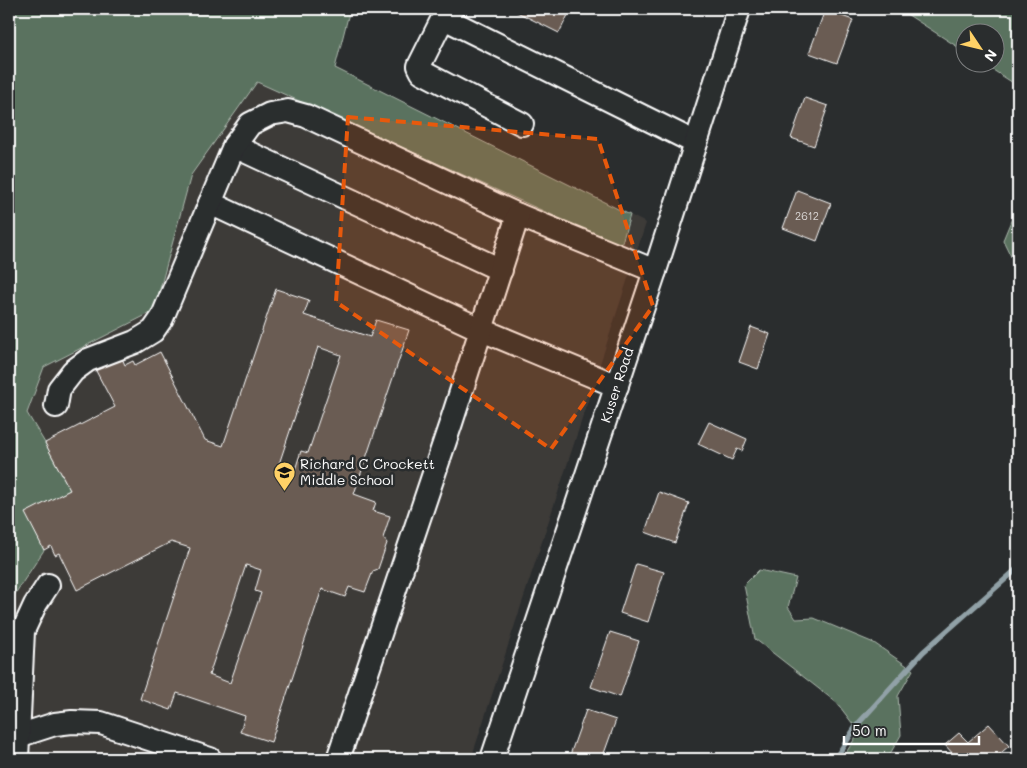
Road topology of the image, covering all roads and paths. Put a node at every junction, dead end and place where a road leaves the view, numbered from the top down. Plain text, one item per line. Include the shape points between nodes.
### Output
1 (738, 9) edge
2 (522, 124) dead end
3 (696, 142) junction
4 (234, 146) junction
5 (210, 203) junction
6 (518, 215) junction
7 (501, 270) junction
8 (655, 271) junction
9 (482, 330) junction
10 (617, 386) junction
11 (56, 406) dead end
12 (48, 585) dead end
13 (18, 736) junction
14 (17, 759) edge
15 (210, 759) edge
16 (338, 759) edge
17 (492, 759) edge

1 - 3 street, Kuser Road
2 - 3 street via 422,72 419,66 441,22 450,21
3 - 8 street, Kuser Road
4 - 5 street
4 - 6 street via 250,124 270,114 288,111 306,116
4 - 7 street
5 - 9 street
5 - 11 street via 162,318 153,331 135,342 88,360 59,389
6 - 7 street
6 - 8 street
7 - 9 street
8 - 10 street, Kuser Road
9 - 10 street
9 - 16 street
10 - 17 street, Kuser Road
12 - 13 street via 23,631
13 - 14 street
13 - 15 street via 56,724 101,723

